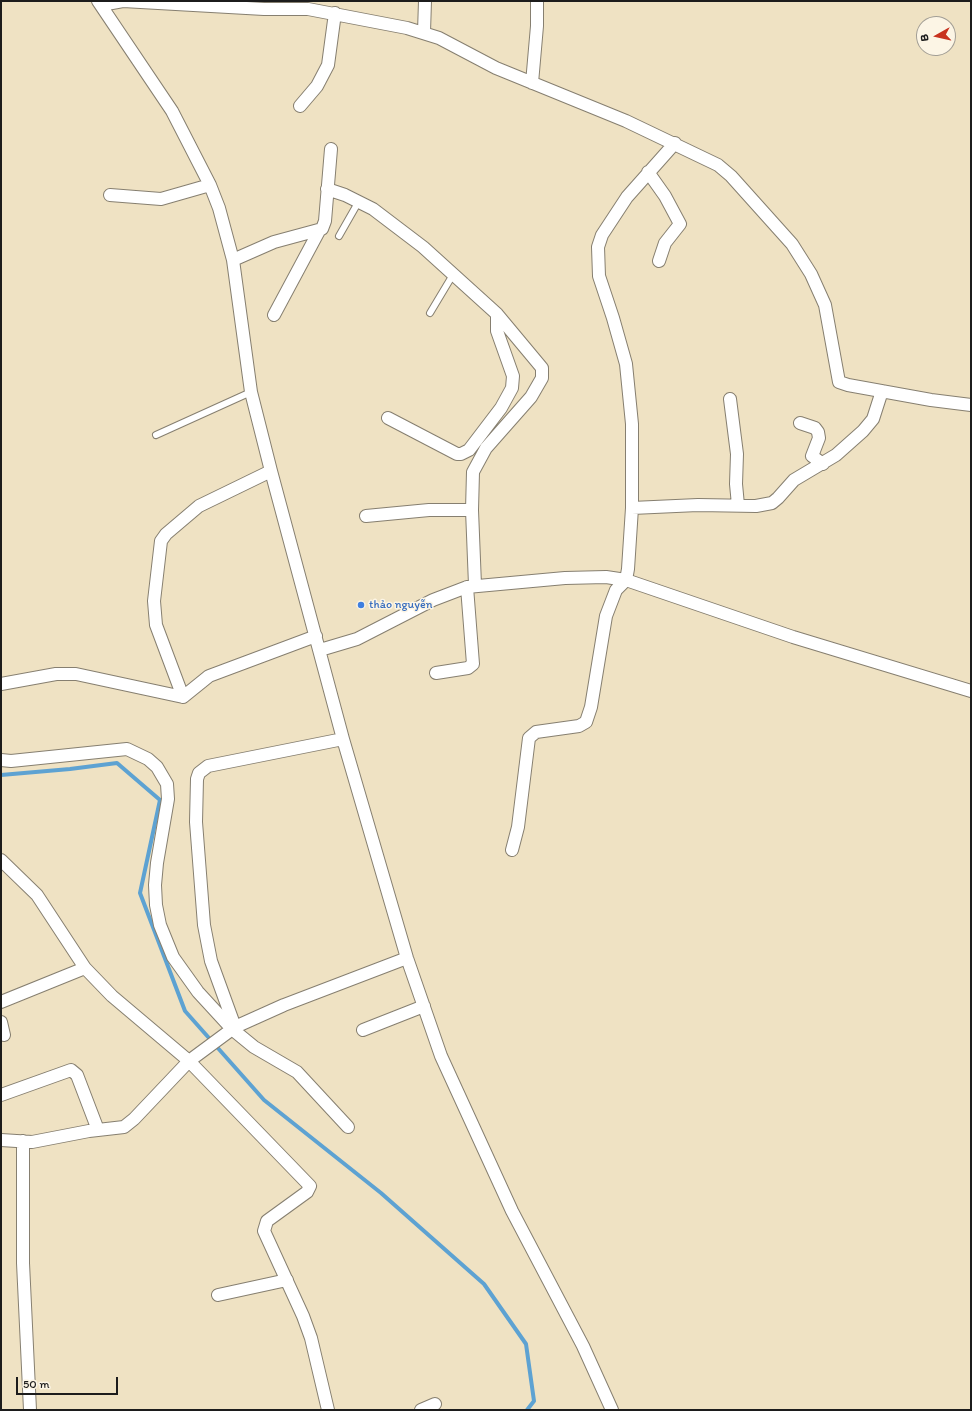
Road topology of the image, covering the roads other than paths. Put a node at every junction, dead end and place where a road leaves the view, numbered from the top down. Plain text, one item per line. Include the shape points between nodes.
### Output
1 (425, 1) edge
2 (537, 1) edge
3 (99, 3) edge
4 (335, 13) junction
5 (424, 32) junction
6 (532, 83) junction
7 (300, 106) dead end
8 (675, 143) junction
9 (330, 149) dead end
10 (648, 172) junction
11 (210, 185) junction
12 (327, 189) junction
13 (110, 195) dead end
14 (359, 201) junction
15 (319, 231) junction
16 (339, 236) dead end
17 (233, 260) junction
18 (659, 262) dead end
19 (454, 273) junction
20 (430, 313) dead end
21 (498, 314) junction
22 (274, 315) dead end
23 (882, 391) junction
24 (251, 392) junction
25 (730, 399) dead end
26 (971, 405) edge
27 (388, 418) dead end
28 (800, 423) dead end
29 (156, 435) dead end
30 (823, 464) junction
31 (271, 471) junction
32 (738, 505) junction
33 (632, 508) junction
34 (472, 510) junction
35 (366, 516) dead end
36 (626, 580) junction
37 (471, 586) junction
38 (316, 636) junction
39 (320, 650) junction
40 (436, 673) dead end
41 (1, 684) edge
42 (971, 691) edge
43 (183, 697) junction
44 (343, 739) junction
45 (1, 760) edge
46 (512, 850) dead end
47 (1, 860) edge
48 (407, 958) junction
49 (85, 968) junction
50 (1, 1002) edge
51 (424, 1006) junction
52 (1, 1022) edge
53 (230, 1030) junction
54 (363, 1030) dead end
55 (4, 1034) dead end
56 (193, 1058) junction
57 (1, 1095) edge
58 (348, 1126) dead end
59 (98, 1130) junction
60 (1, 1140) edge
61 (23, 1142) junction
62 (287, 1280) junction
63 (218, 1295) dead end
64 (436, 1404) dead end
65 (30, 1410) edge
66 (328, 1410) edge
67 (421, 1410) edge
68 (612, 1410) edge

1 - 5 street
2 - 6 street
3 - 4 street via 123,1 251,9 308,9
3 - 11 street via 172,111
4 - 5 street
4 - 7 street via 328,65 317,86
5 - 6 street
6 - 8 street
8 - 10 street
8 - 23 street via 718,165 731,176 792,244 811,274 825,305 839,382
9 - 12 street
10 - 18 street via 680,224 665,243
10 - 33 street via 611,218 598,247 599,276 626,364 632,424
11 - 13 street via 160,199
11 - 17 street
12 - 14 street
12 - 15 street via 326,222
14 - 16 lane
14 - 19 street via 404,231
15 - 17 street via 274,242
15 - 22 street
17 - 24 street
19 - 20 lane
19 - 21 street
21 - 27 street via 497,331 513,376 512,388 501,408 469,450 457,454
21 - 34 street via 537,361 543,373 531,397 491,442 478,461 472,480
23 - 26 street
23 - 30 street via 873,419 863,431
24 - 29 lane
24 - 31 street
25 - 32 street
28 - 30 street via 815,428 818,432 812,456
30 - 32 street via 794,480 772,503 756,506
31 - 38 street
31 - 43 street via 199,506 161,541 154,600 156,625
32 - 33 street
33 - 36 street
34 - 35 street via 429,510
34 - 37 street
36 - 37 street via 606,577 565,578
36 - 42 street via 793,636
36 - 46 street via 616,590 606,616 591,707 586,722 579,726 536,732 529,738 518,827
37 - 39 street via 433,600 357,639
37 - 40 street via 473,664 468,668
38 - 39 street
38 - 43 street via 209,676
39 - 44 street
41 - 43 street via 56,674 76,674
44 - 48 street
44 - 53 street via 208,766 199,773 196,822 204,925
45 - 53 street via 127,749 148,759 157,767 167,784 168,799 155,885 160,925 165,941 183,973
47 - 49 street via 37,895
48 - 51 street
48 - 53 street via 284,1005
49 - 50 street
49 - 56 street via 112,996
51 - 54 street
51 - 68 street via 441,1056 512,1211 583,1346
52 - 55 street
53 - 56 street
53 - 58 street via 297,1072
56 - 59 street via 128,1124 118,1129
56 - 62 street via 310,1186 307,1192 264,1225 265,1235
57 - 59 street via 71,1070 76,1075
59 - 61 street
60 - 61 street
61 - 65 street via 23,1263
62 - 63 street
62 - 66 street via 311,1338
64 - 67 street

